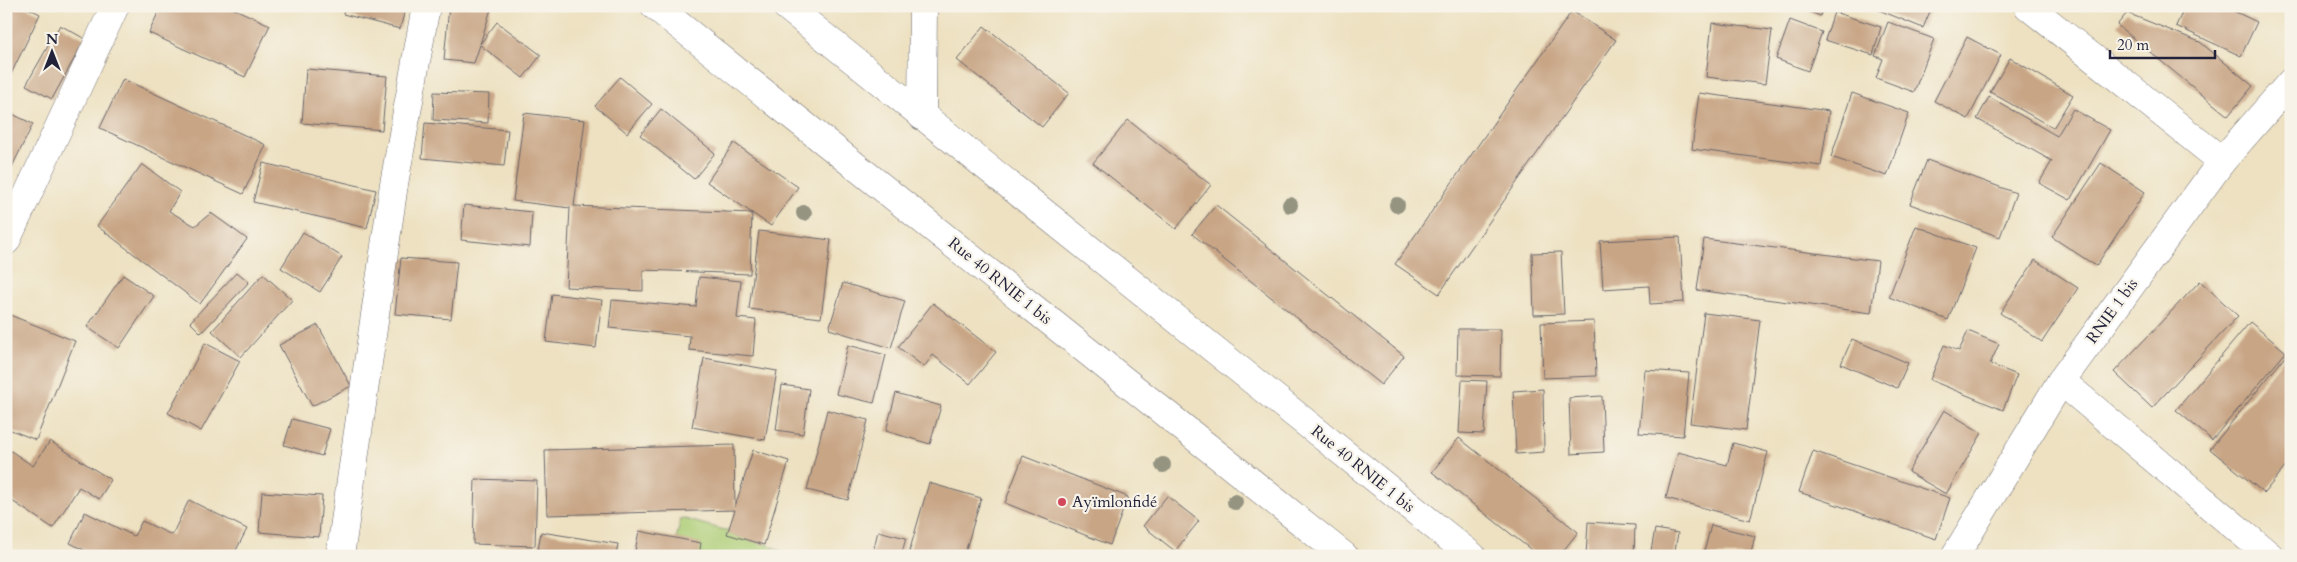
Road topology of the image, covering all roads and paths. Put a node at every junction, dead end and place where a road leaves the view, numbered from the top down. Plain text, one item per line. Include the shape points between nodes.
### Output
1 (115, 6) edge
2 (426, 6) edge
3 (656, 6) edge
4 (786, 6) edge
5 (923, 6) edge
6 (2028, 6) edge
7 (2291, 82) edge
8 (922, 116) junction
9 (2222, 161) junction
10 (6, 241) edge
11 (2061, 381) junction
12 (340, 556) edge
13 (1344, 556) edge
14 (1472, 556) edge
15 (1955, 556) edge
16 (2270, 556) edge

1 - 10 main road
2 - 12 main road via 394,184
3 - 13 main road, Rue 40 RNIE 1 bis
4 - 8 main road, Rue 40 RNIE 1 bis
5 - 8 main road
6 - 9 main road
7 - 9 main road, RNIE 1 bis
8 - 14 main road, Rue 40 RNIE 1 bis
9 - 11 main road, RNIE 1 bis
11 - 15 main road, RNIE 1 bis
11 - 16 main road

